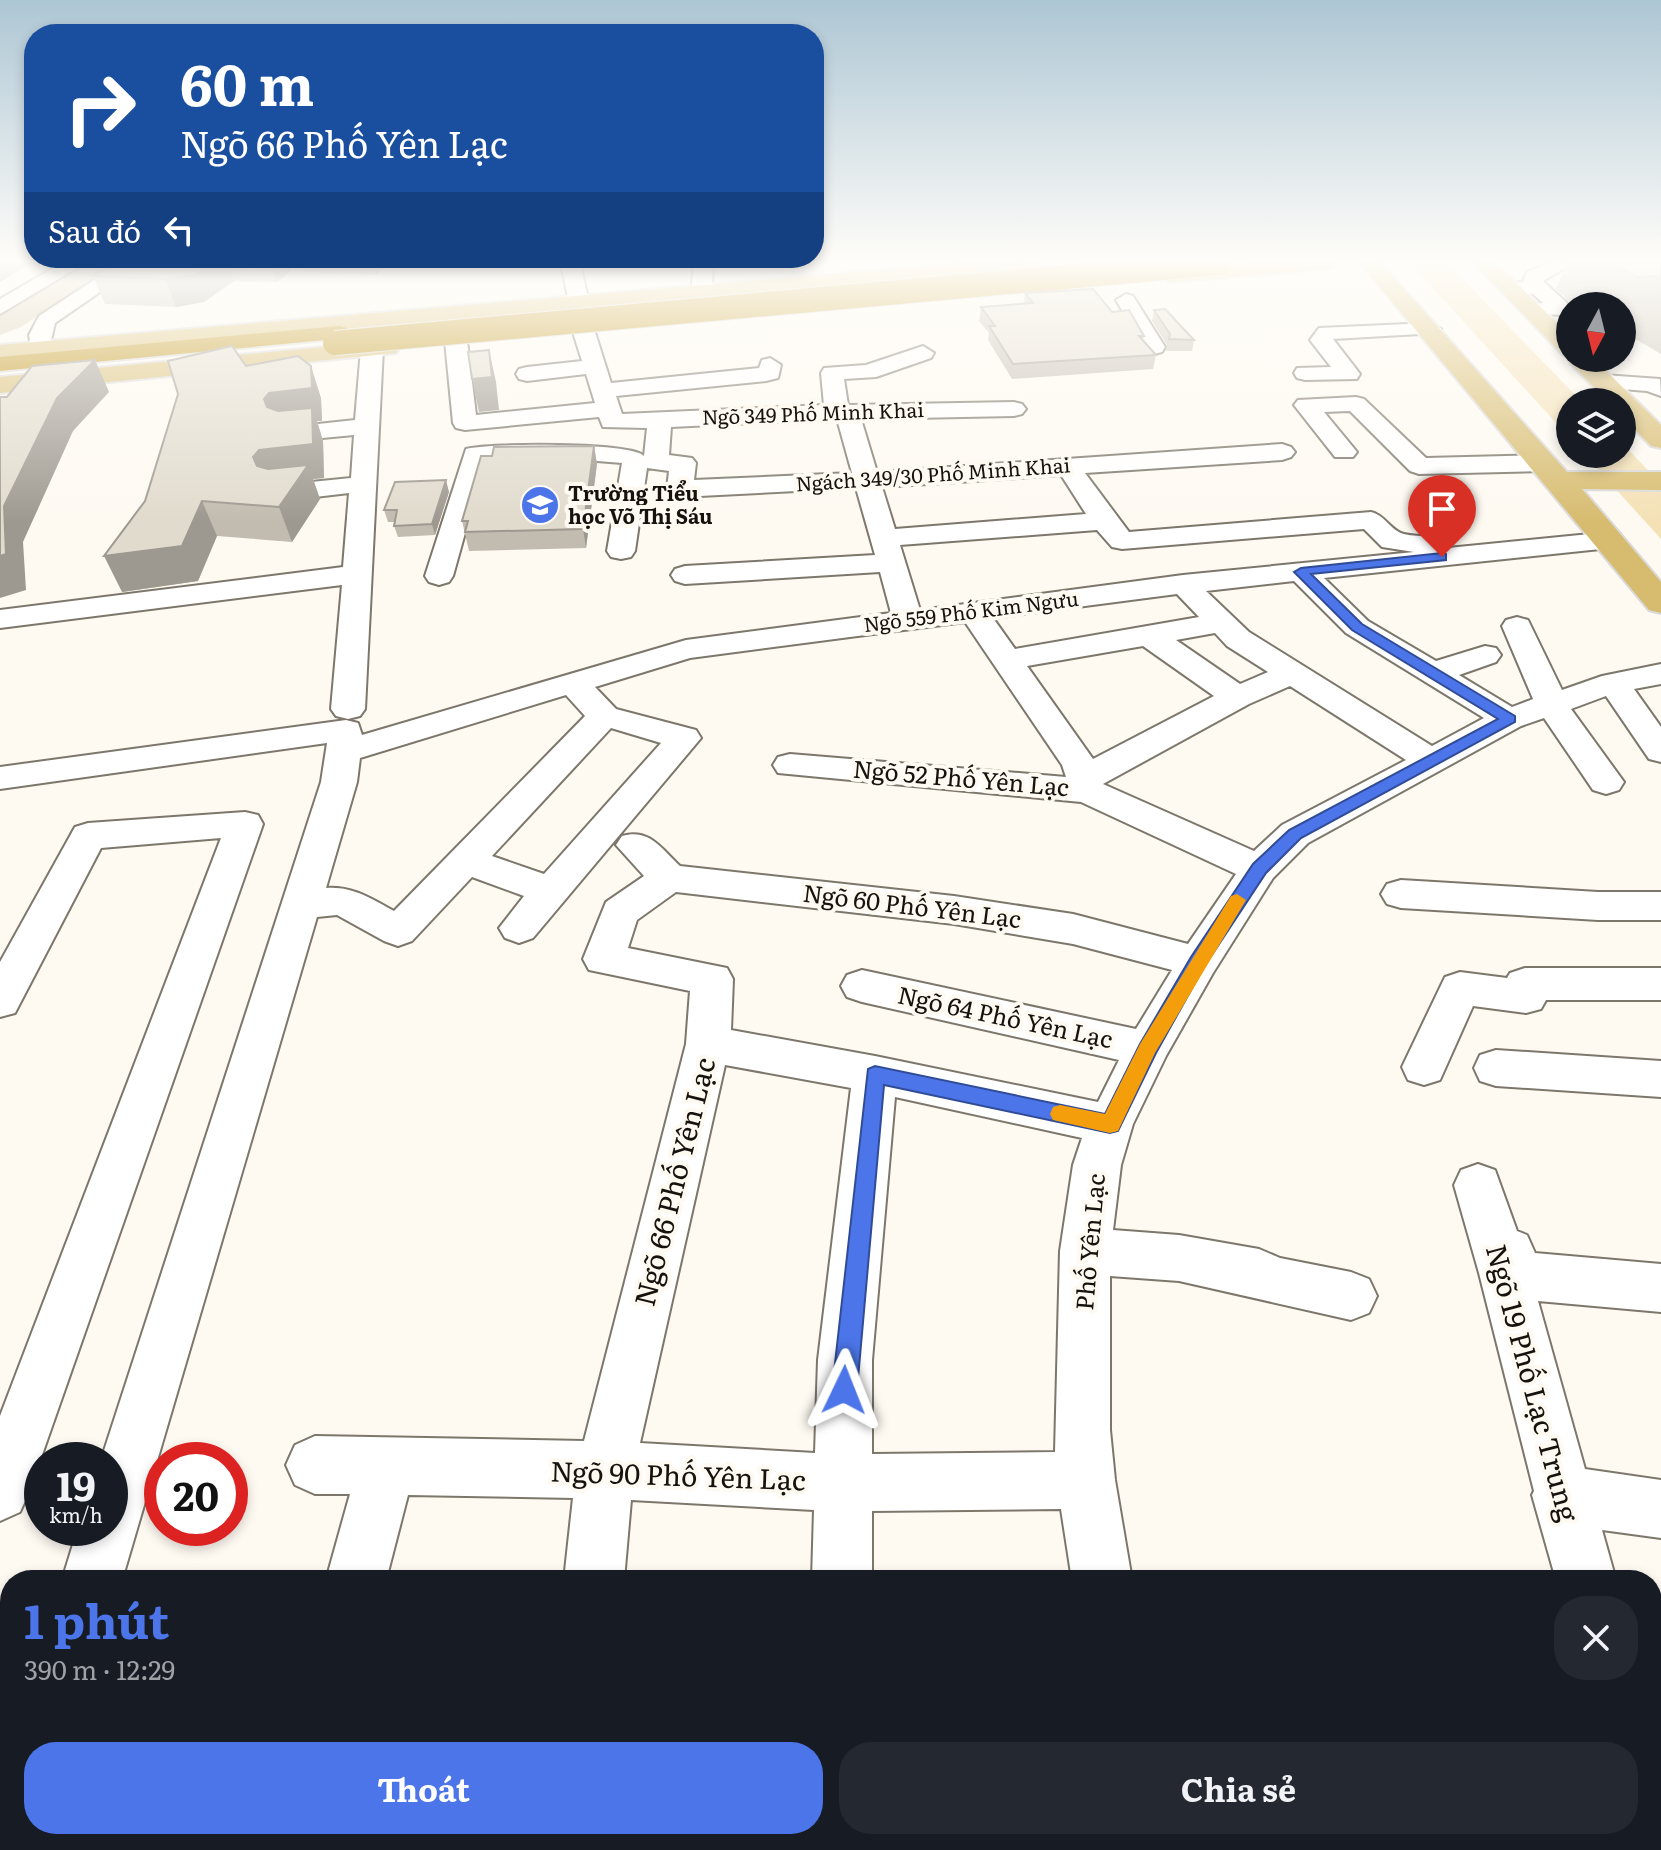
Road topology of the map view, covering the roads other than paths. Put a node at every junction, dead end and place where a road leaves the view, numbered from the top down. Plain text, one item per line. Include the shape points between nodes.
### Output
1 (27, 349) edge
2 (190, 349) edge
3 (228, 349) edge
4 (369, 349) edge
5 (372, 349) edge
6 (457, 349) edge
7 (588, 349) edge
8 (1329, 349) edge
9 (1449, 349) edge
10 (0, 352) edge
11 (923, 353) dead end
12 (0, 364) edge
13 (770, 365) dead end
14 (593, 367) junction
15 (1594, 372) edge
16 (0, 373) edge
17 (1305, 373) dead end
18 (527, 374) dead end
19 (1604, 382) junction
20 (0, 385) edge
21 (1661, 389) edge
22 (607, 407) junction
23 (1014, 409) dead end
24 (842, 412) junction
25 (660, 419) junction
26 (367, 426) junction
27 (290, 434) edge
28 (1661, 440) edge
29 (1282, 452) dead end
30 (1344, 452) dead end
31 (616, 455) junction
32 (1068, 466) junction
33 (868, 480) junction
34 (1661, 481) edge
35 (1574, 483) junction
36 (363, 484) junction
37 (281, 493) edge
38 (1661, 496) edge
39 (1113, 531) junction
40 (1610, 540) junction
41 (621, 551) dead end
42 (888, 551) junction
43 (1442, 557) junction
44 (1301, 572) junction
45 (357, 574) junction
46 (685, 575) dead end
47 (439, 576) dead end
48 (1183, 584) junction
49 (1661, 603) edge
50 (973, 612) junction
51 (0, 619) edge
52 (908, 620) junction
53 (1220, 623) junction
54 (1517, 626) dead end
55 (1150, 636) junction
56 (1485, 655) dead end
57 (1008, 660) junction
58 (1293, 673) junction
59 (1433, 673) junction
60 (1661, 674) edge
61 (573, 683) junction
62 (1613, 683) junction
63 (1237, 697) junction
64 (1552, 705) junction
65 (604, 716) junction
66 (1509, 719) junction
67 (346, 730) junction
68 (1661, 751) edge
69 (1430, 760) junction
70 (790, 765) dead end
71 (1606, 782) dead end
72 (7, 784) edge
73 (1087, 784) junction
74 (635, 845) dead end
75 (463, 860) junction
76 (1259, 869) junction
77 (669, 878) junction
78 (551, 891) junction
79 (1401, 894) dead end
80 (301, 904) junction
81 (1661, 906) edge
82 (519, 928) dead end
83 (1198, 962) junction
84 (1661, 984) edge
85 (862, 986) dead end
86 (0, 1001) edge
87 (708, 1044) junction
88 (1147, 1049) junction
89 (1424, 1067) dead end
90 (1496, 1068) dead end
91 (875, 1074) junction
92 (1661, 1079) edge
93 (1110, 1124) junction
94 (1478, 1185) dead end
95 (1085, 1251) junction
96 (1509, 1251) dead end
97 (1661, 1288) edge
98 (1351, 1296) dead end
99 (128, 1464) edge
100 (315, 1465) dead end
101 (386, 1468) junction
102 (605, 1470) junction
103 (1086, 1480) junction
104 (843, 1483) junction
105 (0, 1492) edge
106 (1561, 1495) junction
107 (1661, 1509) edge
108 (103, 1546) edge
109 (95, 1570) edge
110 (359, 1570) edge
111 (595, 1570) edge
112 (842, 1570) edge
113 (1100, 1570) edge
114 (1583, 1570) edge

1 - 10 main road
2 - 12 highway
3 - 16 highway
4 - 20 main road
5 - 26 street
6 - 22 street via 465,423
7 - 14 street
8 - 17 street via 1349,374
9 - 35 main road
11 - 24 street via 868,372 832,373
13 - 22 street via 770,373
14 - 18 street
14 - 22 street
15 - 19 main road
19 - 21 street
19 - 28 main road
22 - 25 street, Ngõ 349 Phố Minh Khai
22 - 31 street
23 - 24 street, Ngõ 349 Phố Minh Khai
24 - 25 street, Ngõ 349 Phố Minh Khai
24 - 33 street
25 - 33 street, Ngách 349/30 Phố Minh Khai via 656,463 683,463 680,498
26 - 27 street
26 - 36 street
29 - 32 street, Ngách 349/30 Phố Minh Khai
30 - 35 street via 1306,405 1356,404 1419,466
31 - 41 street via 635,461
31 - 47 street via 475,454
32 - 33 street, Ngách 349/30 Phố Minh Khai
32 - 39 street
33 - 42 street
34 - 35 main road
35 - 38 main road
35 - 40 main road
36 - 37 street
36 - 45 street
39 - 42 street
39 - 43 street via 1371,520 1392,541 1430,545
40 - 43 street, Ngõ 559 Phố Kim Ngưu
40 - 49 main road
42 - 46 street
42 - 52 street
43 - 44 street, Ngõ 559 Phố Kim Ngưu
44 - 48 street, Ngõ 559 Phố Kim Ngưu
44 - 59 street via 1357,627
45 - 51 street
45 - 67 street
48 - 50 street, Ngõ 559 Phố Kim Ngưu
48 - 53 street
50 - 52 street, Ngõ 559 Phố Kim Ngưu
50 - 57 street
52 - 61 street, Ngõ 559 Phố Kim Ngưu via 686,649
53 - 55 street
53 - 58 street
54 - 64 street
55 - 57 street
55 - 63 street
56 - 59 street
57 - 73 street
58 - 63 street
58 - 69 street
59 - 66 street
60 - 62 street, Phố Yên Lạc
61 - 65 street
61 - 67 street, Ngõ 559 Phố Kim Ngưu
62 - 64 street, Phố Yên Lạc
62 - 68 street
63 - 73 street
64 - 66 street, Phố Yên Lạc
64 - 71 street
65 - 75 street
65 - 78 street via 684,738
66 - 69 street, Phố Yên Lạc
67 - 72 street
67 - 80 street via 339,782
69 - 76 street, Phố Yên Lạc via 1295,834
70 - 73 street, Ngõ 52 Phố Yên Lạc
73 - 76 street, Ngõ 52 Phố Yên Lạc
74 - 77 street
75 - 78 street
75 - 80 street via 398,931 343,901
76 - 83 street, Phố Yên Lạc
77 - 83 street, Ngõ 60 Phố Yên Lạc via 954,910 1073,929
77 - 87 street via 620,912 604,959 712,979
78 - 82 street
79 - 81 street
80 - 99 street
83 - 88 street, Phố Yên Lạc
84 - 89 street via 1525,984 1526,997 1460,988
85 - 88 street, Ngõ 64 Phố Yên Lạc
86 - 105 street via 88,836 245,824
87 - 91 street, Ngõ 66 Phố Yên Lạc
87 - 102 street, Ngõ 66 Phố Yên Lạc
88 - 93 street, Phố Yên Lạc
90 - 92 street
91 - 93 street, Ngõ 66 Phố Yên Lạc
91 - 104 street via 845,1360
93 - 95 street, Phố Yên Lạc via 1097,1165
94 - 106 street, Ngõ 19 Phố Lạc Trung
95 - 98 street via 1179,1258
95 - 103 street, Phố Yên Lạc
96 - 97 street via 1516,1275
100 - 101 street, Ngõ 90 Phố Yên Lạc
101 - 102 street, Ngõ 90 Phố Yên Lạc
101 - 110 street
102 - 104 street, Ngõ 90 Phố Yên Lạc
102 - 111 street, Ngõ 66 Phố Yên Lạc
103 - 104 street, Ngõ 90 Phố Yên Lạc
103 - 113 street, Phố Yên Lạc
104 - 112 street
106 - 107 street
106 - 114 street, Ngõ 19 Phố Lạc Trung
108 - 109 street

